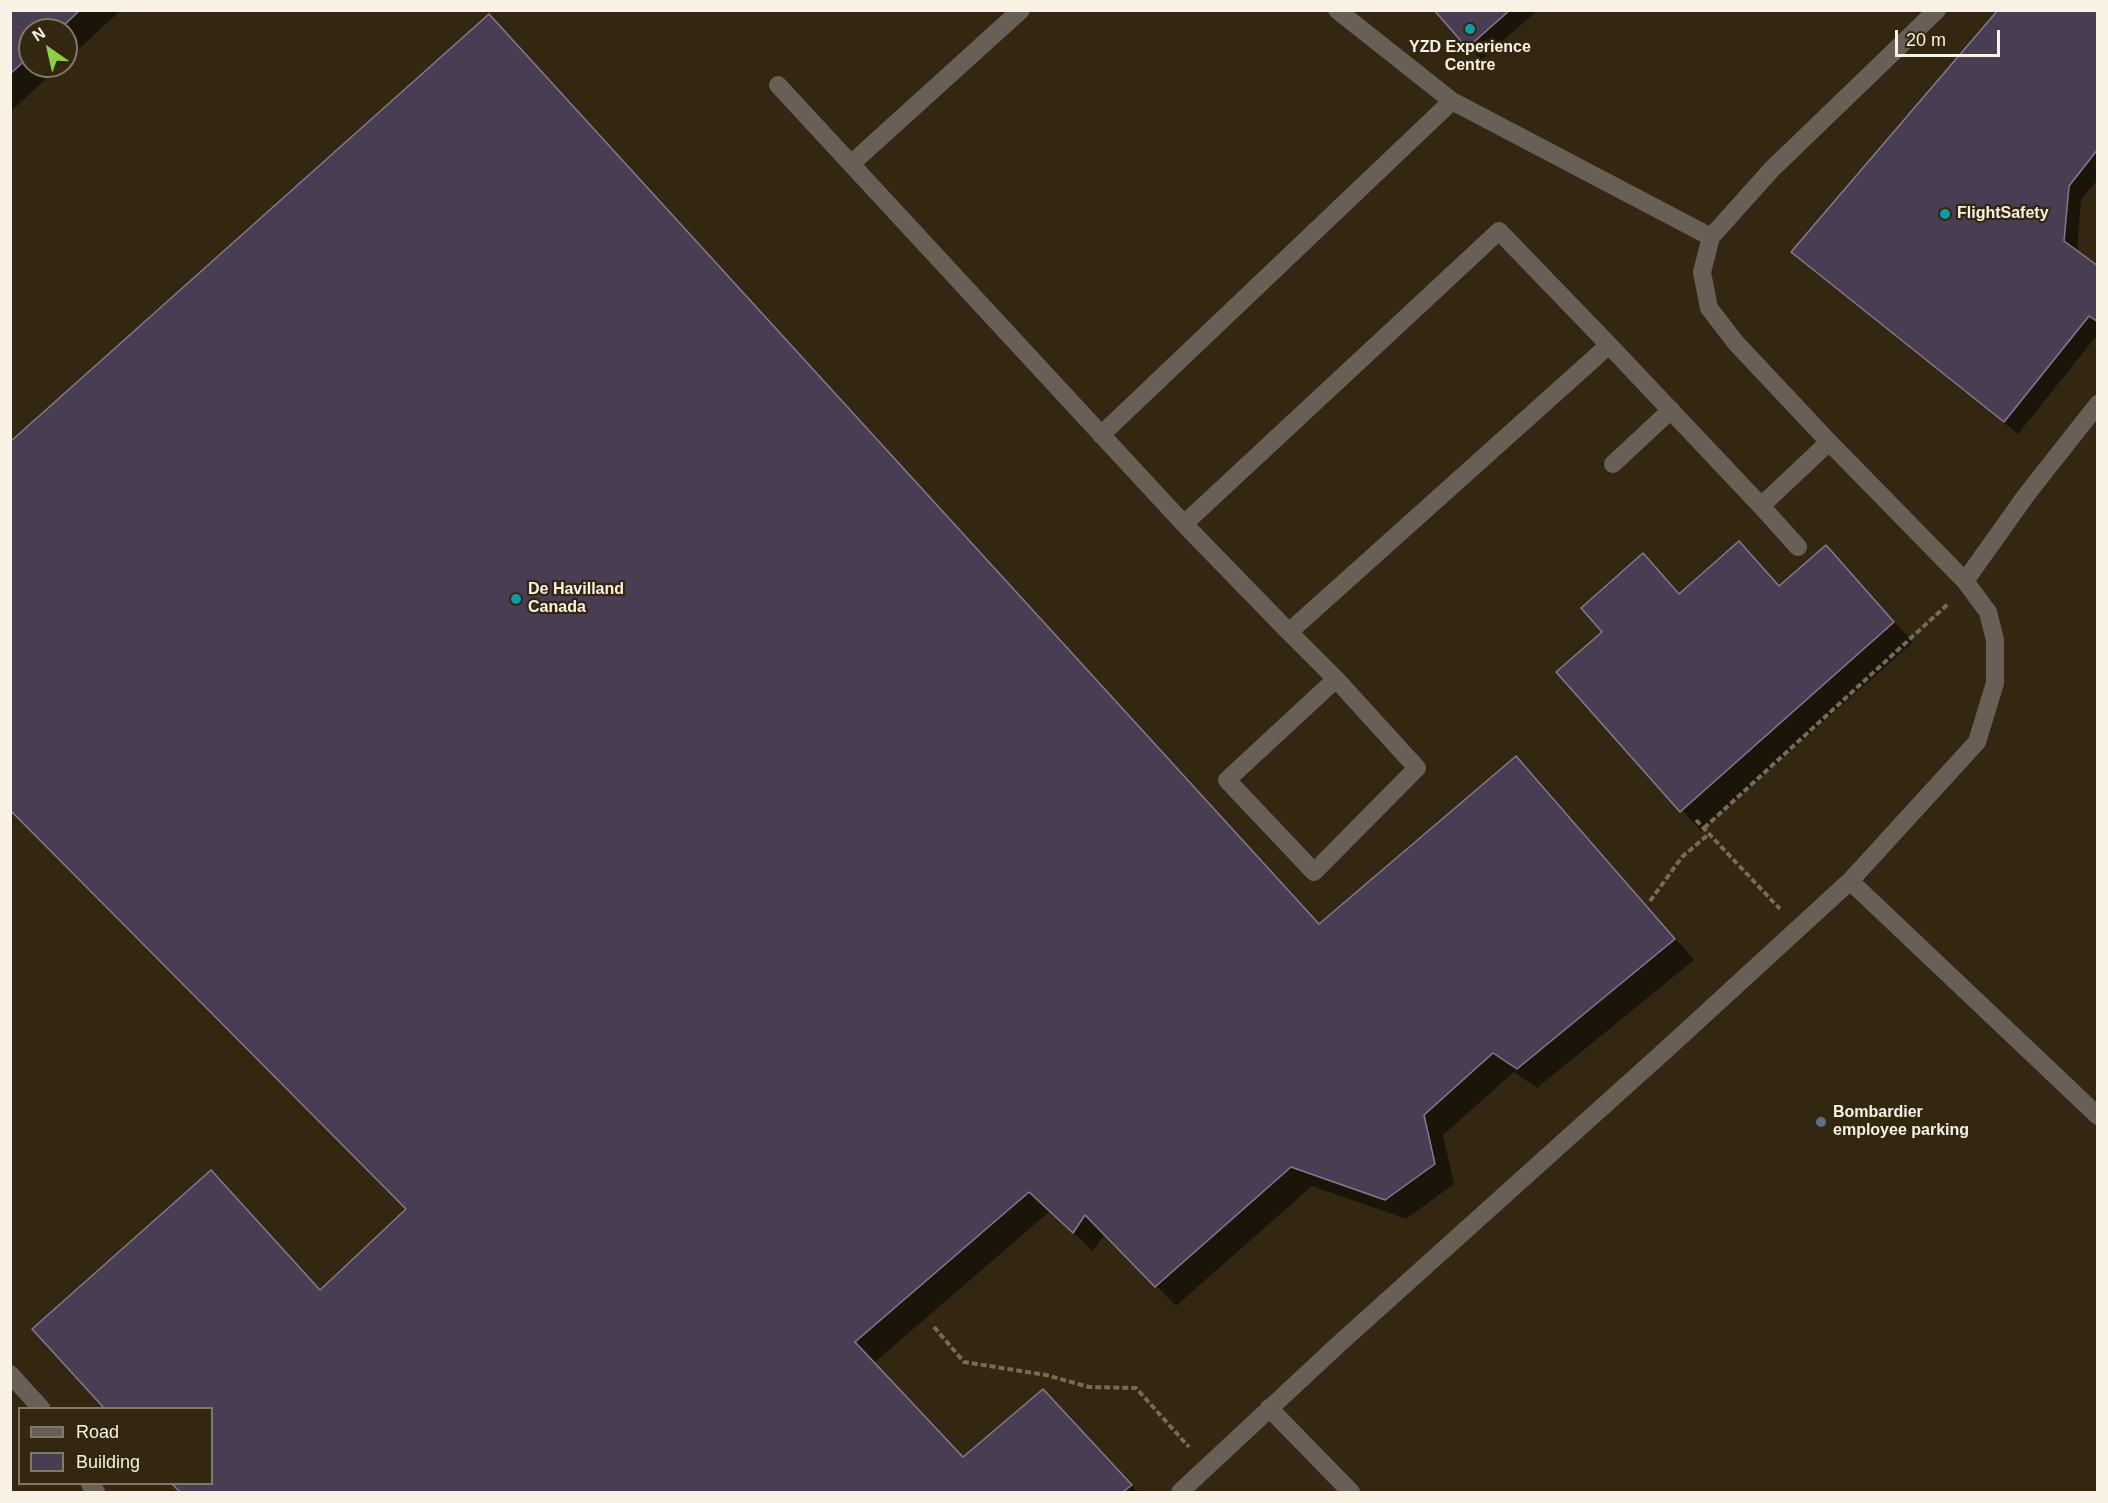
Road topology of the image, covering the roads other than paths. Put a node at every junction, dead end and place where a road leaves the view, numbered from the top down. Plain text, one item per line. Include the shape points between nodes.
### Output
1 (1021, 10) edge
2 (1337, 10) edge
3 (1937, 10) edge
4 (778, 85) dead end
5 (1452, 101) junction
6 (851, 164) junction
7 (1711, 237) junction
8 (1609, 345) junction
9 (2097, 404) edge
10 (1671, 410) junction
11 (1101, 435) junction
12 (1829, 442) junction
13 (1614, 464) dead end
14 (1761, 506) junction
15 (1184, 524) junction
16 (1798, 547) dead end
17 (1967, 584) junction
18 (1288, 632) junction
19 (1336, 679) junction
20 (1850, 881) junction
21 (2097, 1116) edge
22 (10, 1374) edge
23 (40, 1407) edge
24 (1269, 1408) junction
25 (1180, 1492) edge
26 (1351, 1492) edge

1 - 6 lane
2 - 5 lane
3 - 7 lane via 1772,169
4 - 6 lane
5 - 7 lane
5 - 11 lane
6 - 11 lane
7 - 12 lane via 1702,272 1709,308 1736,343
8 - 10 lane
8 - 15 lane via 1499,231
8 - 18 lane
9 - 17 lane via 2027,494
10 - 13 lane
10 - 14 lane
11 - 15 lane
12 - 14 lane
12 - 17 lane
14 - 16 lane
15 - 18 lane
17 - 20 lane via 1988,612 1995,640 1995,682 1977,742
18 - 19 lane
19 - 19 lane via 1417,768 1314,872 1227,780
20 - 21 lane
20 - 24 lane
22 - 23 lane
24 - 25 lane
24 - 26 lane

